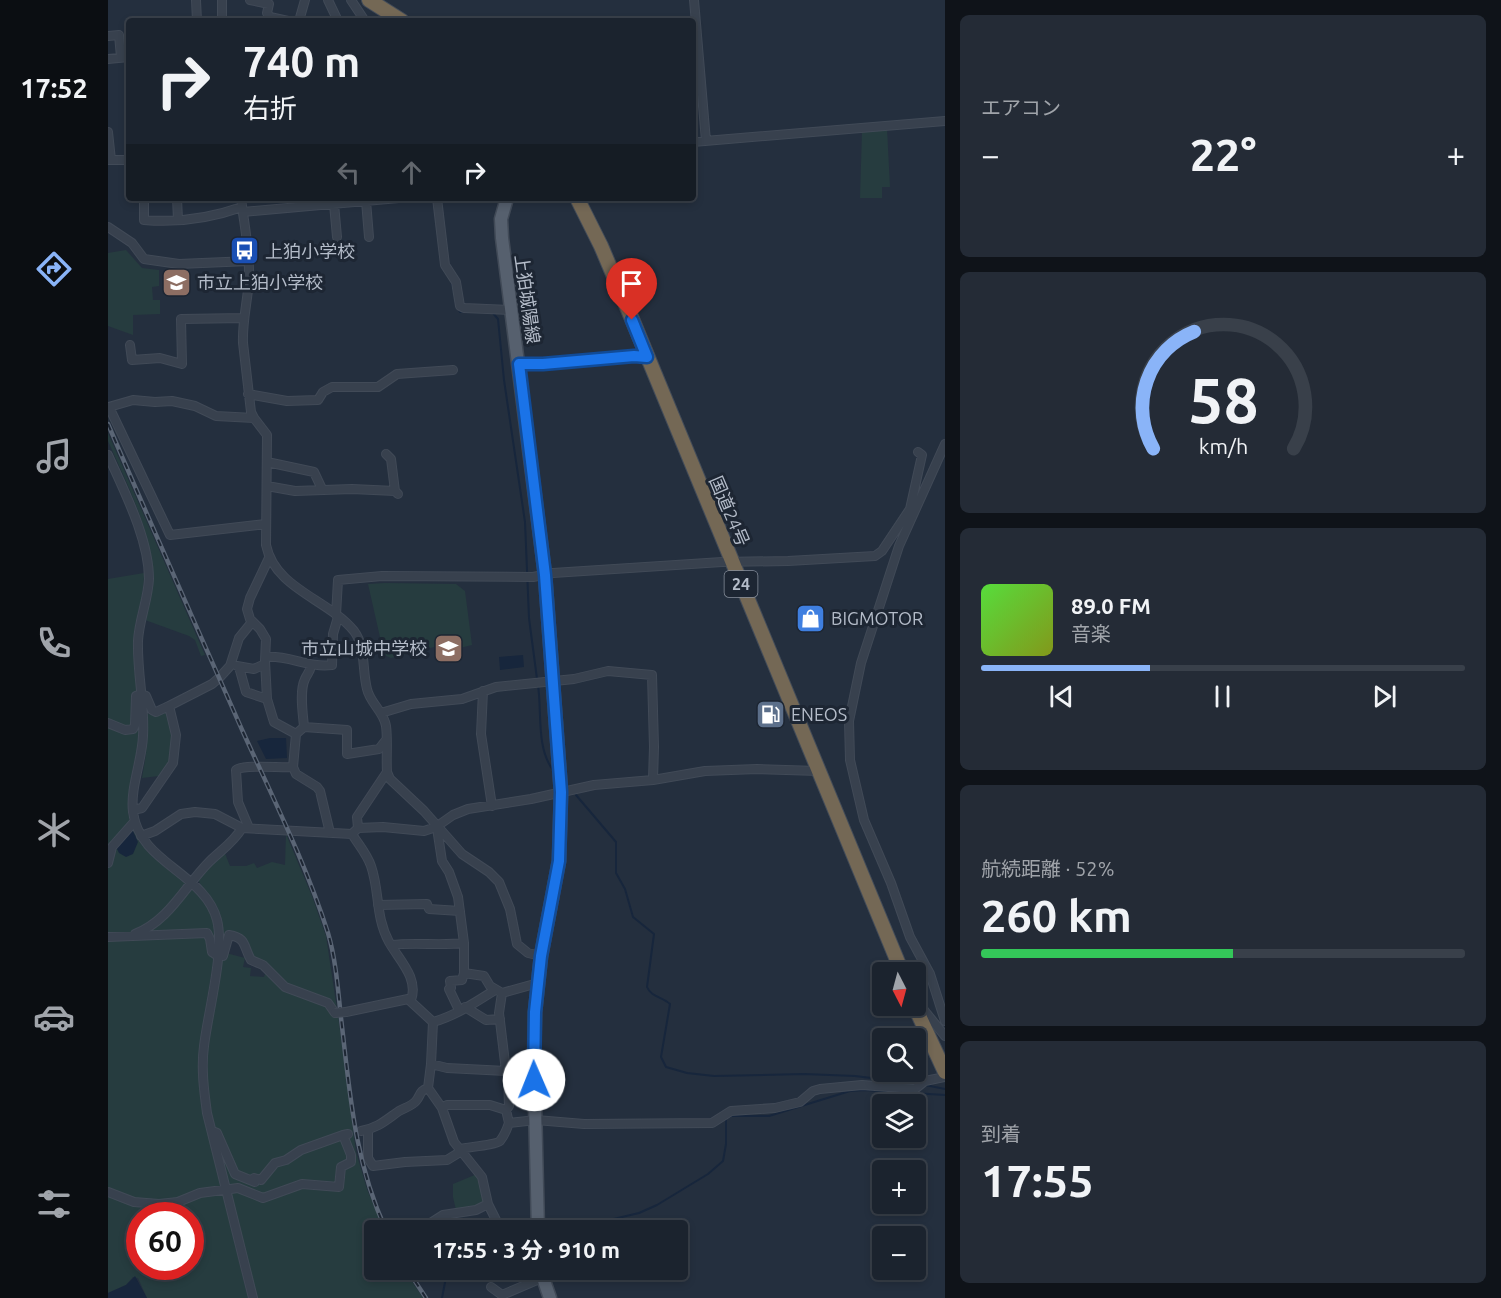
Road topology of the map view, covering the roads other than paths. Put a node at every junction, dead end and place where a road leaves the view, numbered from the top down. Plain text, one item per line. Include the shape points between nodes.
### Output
1 (196, 0) edge
2 (222, 0) edge
3 (250, 0) edge
4 (305, 0) edge
5 (328, 0) edge
6 (351, 0) edge
7 (369, 0) edge
8 (694, 0) edge
9 (197, 18) edge
10 (222, 18) edge
11 (274, 18) edge
12 (300, 18) edge
13 (337, 18) edge
14 (363, 18) edge
15 (397, 18) edge
16 (696, 18) edge
17 (696, 24) edge
18 (108, 36) edge
19 (125, 57) edge
20 (108, 59) edge
21 (945, 121) edge
22 (108, 132) edge
23 (706, 141) junction
24 (696, 142) edge
25 (110, 160) edge
26 (126, 160) edge
27 (144, 201) edge
28 (177, 201) edge
29 (354, 201) edge
30 (361, 201) edge
31 (437, 201) edge
32 (506, 201) edge
33 (578, 201) edge
34 (334, 204) junction
35 (242, 206) edge
36 (178, 220) junction
37 (108, 227) edge
38 (337, 237) dead end
39 (369, 237) dead end
40 (249, 261) junction
41 (511, 310) junction
42 (244, 318) junction
43 (130, 345) dead end
44 (647, 357) junction
45 (519, 364) junction
46 (453, 370) dead end
47 (248, 394) junction
48 (254, 418) junction
49 (945, 444) edge
50 (918, 452) dead end
51 (386, 454) dead end
52 (108, 455) edge
53 (267, 462) junction
54 (267, 486) junction
55 (322, 489) junction
56 (912, 510) junction
57 (266, 524) junction
58 (269, 558) junction
59 (732, 562) junction
60 (545, 575) junction
61 (337, 616) junction
62 (252, 622) junction
63 (265, 661) junction
64 (231, 662) junction
65 (311, 666) junction
66 (239, 667) junction
67 (554, 681) junction
68 (483, 691) junction
69 (141, 694) junction
70 (267, 699) junction
71 (169, 706) junction
72 (381, 713) junction
73 (108, 723) edge
74 (304, 727) junction
75 (296, 734) junction
76 (386, 740) junction
77 (293, 767) junction
78 (818, 771) junction
79 (387, 772) junction
80 (652, 780) junction
81 (561, 792) junction
82 (492, 806) junction
83 (133, 810) junction
84 (135, 821) junction
85 (436, 826) junction
86 (245, 828) junction
87 (355, 831) junction
88 (330, 833) junction
89 (141, 836) junction
90 (108, 863) edge
91 (191, 884) junction
92 (378, 905) junction
93 (460, 911) junction
94 (129, 936) junction
95 (108, 937) edge
96 (464, 943) junction
97 (392, 945) junction
98 (218, 956) junction
99 (541, 956) junction
100 (898, 962) edge
101 (464, 973) junction
102 (538, 983) junction
103 (498, 992) junction
104 (411, 1000) junction
105 (462, 1008) junction
106 (926, 1013) edge
107 (920, 1016) edge
108 (500, 1019) junction
109 (945, 1021) edge
110 (433, 1022) junction
111 (945, 1036) edge
112 (432, 1064) junction
113 (945, 1072) edge
114 (507, 1074) junction
115 (945, 1077) edge
116 (534, 1080) junction
117 (428, 1088) junction
118 (442, 1108) junction
119 (506, 1110) junction
120 (536, 1120) junction
121 (509, 1123) junction
122 (212, 1131) junction
123 (460, 1149) junction
124 (226, 1190) junction
125 (108, 1192) edge
126 (488, 1204) junction
127 (435, 1220) edge
128 (496, 1220) edge
129 (538, 1220) edge
130 (526, 1280) edge
131 (543, 1280) edge
132 (491, 1287) dead end
133 (253, 1298) edge
134 (549, 1298) edge

1 - 9 street
2 - 10 street
3 - 11 street via 269,4 267,13
4 - 12 street
5 - 13 street
6 - 14 street
7 - 15 highway
8 - 16 street
17 - 23 street
18 - 19 street via 119,36
19 - 20 street
21 - 23 street
22 - 25 street
23 - 24 street
25 - 26 street
27 - 36 street via 144,220
28 - 36 street
29 - 34 street
30 - 39 street
31 - 41 street via 445,265 456,282 460,306
32 - 41 main road, 上狛城陽線 via 501,219
33 - 44 highway, 国道24号 / 24
34 - 35 street
34 - 38 street
35 - 36 street via 213,216
35 - 40 street
37 - 40 street via 132,243 144,259 179,264
40 - 42 street
41 - 45 main road, 上狛城陽線
42 - 43 street via 181,319 182,364 160,358 132,360
42 - 47 street
44 - 45 street
44 - 59 highway, 国道24号 / 24
45 - 60 main road, 上狛城陽線
46 - 47 street via 397,374 378,387 332,387 318,400 287,401
47 - 48 street
48 - 53 street via 267,435
48 - 57 street via 216,416 195,406 172,402 133,400 109,407 170,535
49 - 56 street
50 - 56 street via 922,455
51 - 55 street via 391,459 397,493
52 - 69 street via 148,559 138,642
53 - 54 street
53 - 55 street via 314,472
54 - 55 street via 295,491
54 - 57 street
56 - 59 street via 875,556
56 - 109 street via 861,663 849,721 850,760 864,820 910,937 930,974
57 - 58 street
58 - 61 street via 287,580
58 - 62 street via 247,606
59 - 60 street
59 - 78 highway, 国道24号 / 24
60 - 61 street via 338,580
60 - 67 main road, 上狛城陽線
61 - 65 street via 332,665
61 - 72 street via 359,640 367,691
62 - 63 street via 266,639
62 - 64 street via 239,638
63 - 65 street via 282,656
63 - 66 street via 254,669
63 - 70 street
64 - 66 street
64 - 71 street via 212,684
65 - 74 street via 304,679
66 - 70 street via 246,692
67 - 68 street
67 - 80 street via 608,671 652,675
67 - 81 main road, 上狛城陽線
68 - 72 street via 462,699 411,704
68 - 82 street via 481,734
69 - 71 street via 156,712
69 - 73 street via 136,696 133,729
69 - 83 street via 142,749
70 - 75 street via 274,722
71 - 83 street via 176,735 173,763 142,808
72 - 76 street
74 - 75 street
74 - 76 street via 346,730 347,754 379,750
75 - 77 street
76 - 79 street
77 - 86 street via 244,766 236,770
77 - 88 street via 296,774 320,791
78 - 80 street via 705,771
78 - 100 highway, 国道24号 / 24
79 - 85 street via 394,785
79 - 87 street via 357,817
80 - 81 street
81 - 82 street
81 - 99 main road, 上狛城陽線 via 559,861
82 - 85 street via 461,812
83 - 84 street
84 - 89 street
84 - 90 street via 112,847
85 - 87 street via 424,831 383,827
85 - 93 street via 442,861 453,880
85 - 99 street via 462,854 499,882 506,895 517,944 528,953
86 - 88 street
86 - 89 street via 210,813 187,812
86 - 91 street via 207,863
87 - 88 street
87 - 92 street via 371,866
89 - 91 street via 151,850
91 - 94 street via 143,931
91 - 98 street via 207,899 216,916
92 - 93 street via 427,904 429,909
92 - 97 street via 380,921
93 - 96 street
94 - 95 street
94 - 98 street via 207,933 212,952
96 - 97 street
96 - 101 street
97 - 104 street via 411,976
98 - 104 street, bridge via 223,956 230,935 239,937 251,960 263,965 290,990 328,1003 335,1013
98 - 122 street via 203,1058
99 - 102 main road, 上狛城陽線
101 - 103 street via 484,976
101 - 105 street via 462,980 450,981 449,989
102 - 103 street
102 - 116 main road, 上狛城陽線
103 - 105 street
103 - 108 street
104 - 110 street
105 - 108 street via 486,1020
105 - 110 street via 451,1017
106 - 111 street
107 - 113 highway
108 - 114 street
110 - 112 street
112 - 114 street
112 - 117 street
114 - 116 street via 516,1080
114 - 119 street
115 - 120 street via 926,1081 915,1089 862,1085 820,1089 800,1102 731,1111 712,1123 584,1124
116 - 120 main road, 上狛城陽線
117 - 118 street
117 - 123 street via 416,1102 365,1131 368,1158 373,1166 447,1160
118 - 119 street via 473,1104
118 - 123 street via 451,1136
119 - 121 street
120 - 121 street
120 - 129 main road, 上狛城陽線
121 - 123 street via 497,1144
122 - 124 street
122 - 124 street via 221,1138 236,1174 255,1182 254,1178 261,1180 275,1163 345,1134 351,1159 341,1167 339,1187 302,1184 263,1198 238,1188
123 - 126 street via 482,1177
124 - 125 street via 200,1193 170,1204 134,1203
124 - 133 street
126 - 127 street
126 - 128 street
130 - 132 street via 502,1295
131 - 134 main road

